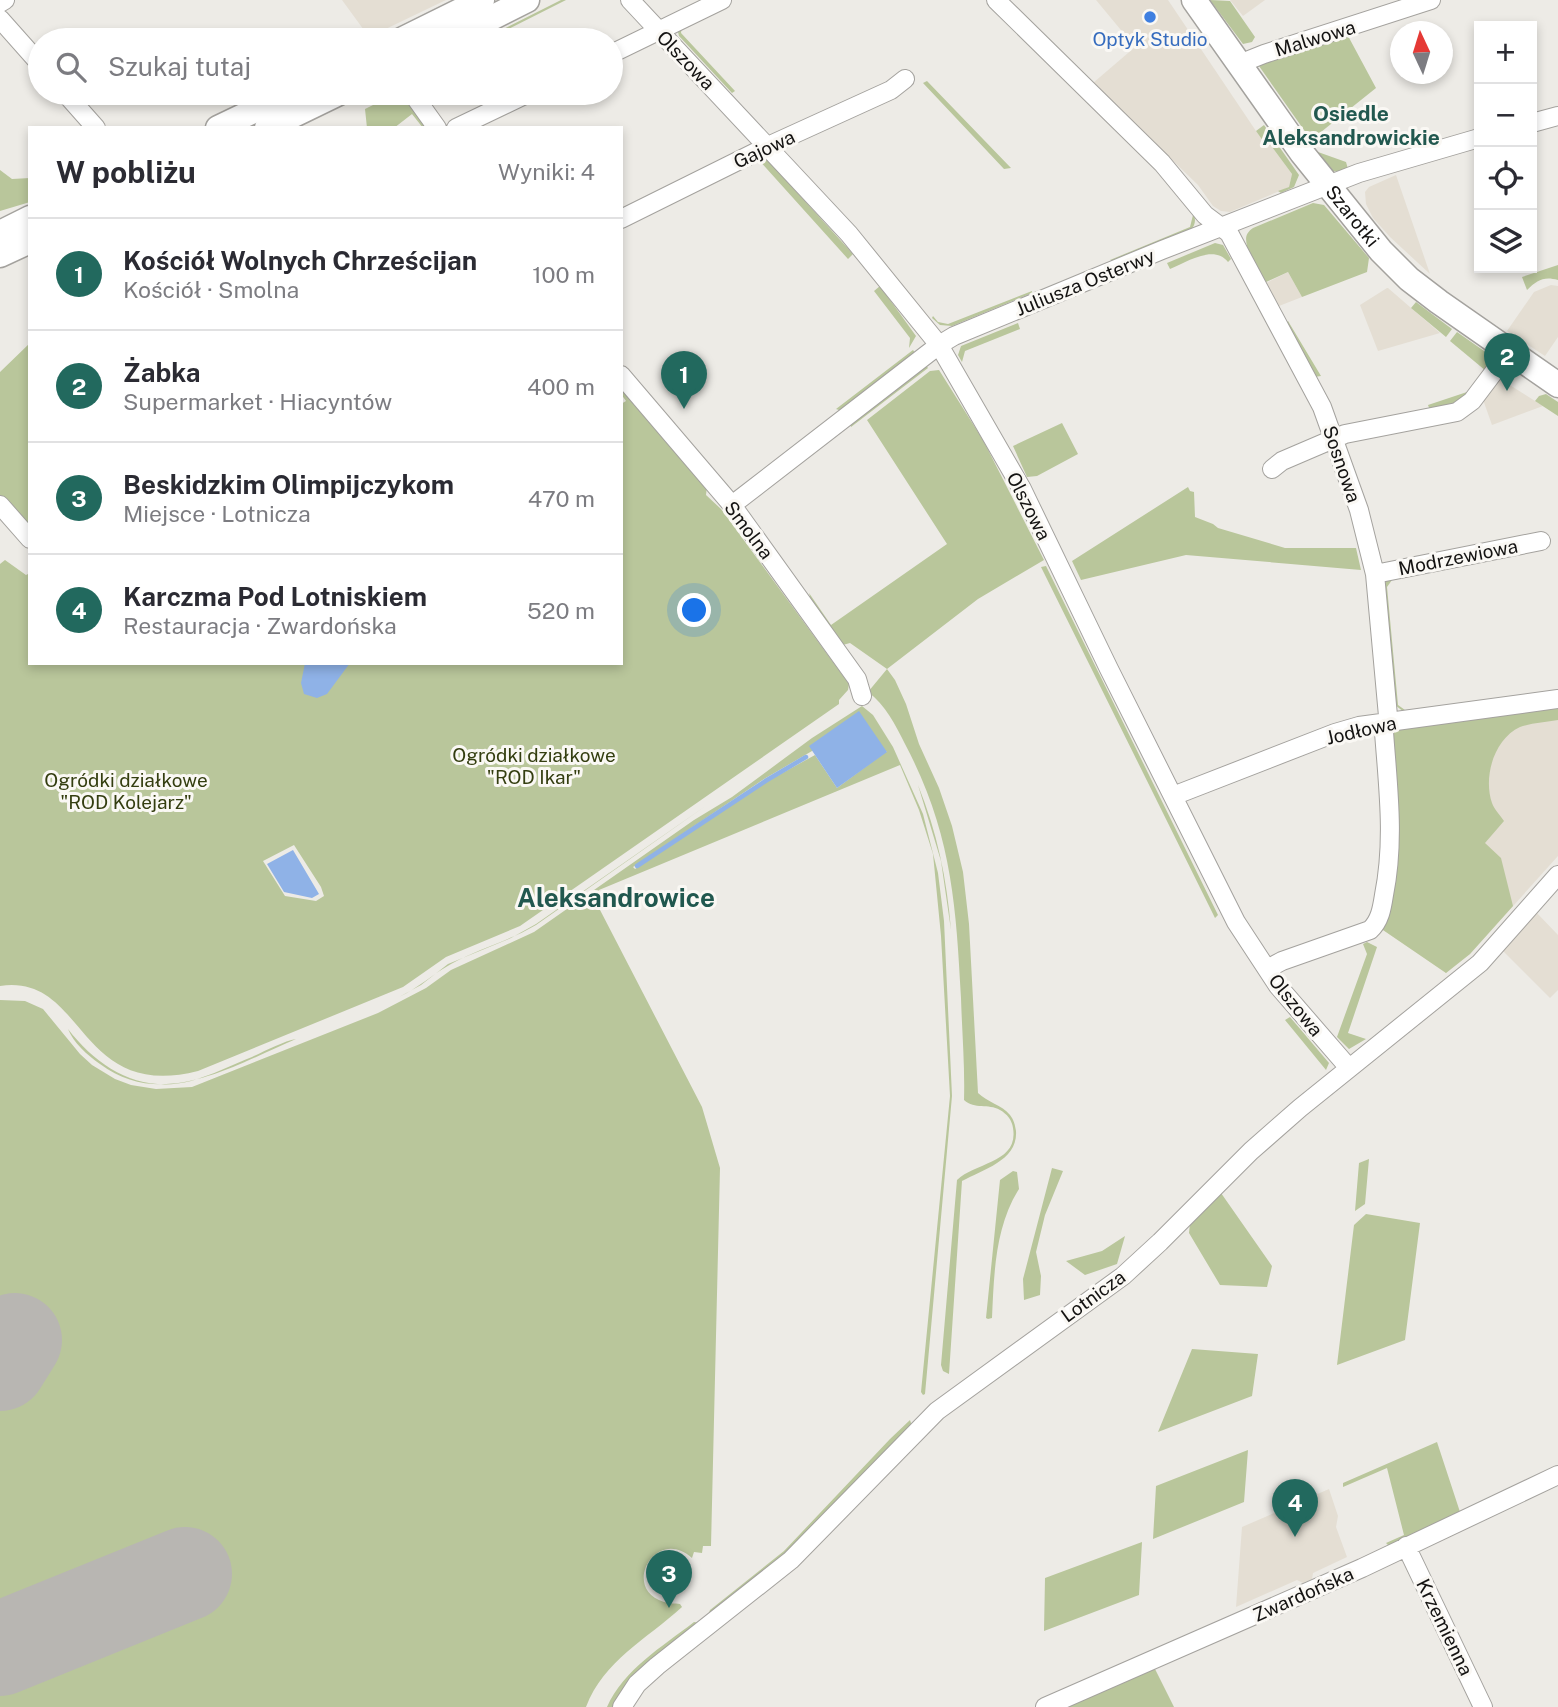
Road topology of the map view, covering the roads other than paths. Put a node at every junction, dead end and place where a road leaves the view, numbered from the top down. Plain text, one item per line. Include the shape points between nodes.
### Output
1 (5, 0) edge
2 (481, 0) edge
3 (527, 0) edge
4 (630, 0) edge
5 (722, 0) edge
6 (996, 0) edge
7 (1194, 0) edge
8 (1431, 0) edge
9 (0, 4) edge
10 (0, 19) edge
11 (425, 28) edge
12 (472, 28) edge
13 (658, 31) junction
14 (623, 48) edge
15 (28, 50) edge
16 (1239, 64) junction
17 (905, 79) dead end
18 (76, 105) edge
19 (266, 105) edge
20 (314, 105) edge
21 (421, 105) edge
22 (504, 105) edge
23 (1558, 116) edge
24 (1537, 122) edge
25 (94, 126) edge
26 (222, 126) edge
27 (271, 126) edge
28 (436, 126) edge
29 (460, 126) edge
30 (1474, 139) edge
31 (768, 146) junction
32 (1327, 186) junction
33 (623, 218) edge
34 (28, 219) edge
35 (1223, 227) junction
36 (0, 233) edge
37 (28, 242) edge
38 (0, 255) edge
39 (939, 345) junction
40 (1509, 352) junction
41 (623, 377) edge
42 (1558, 386) edge
43 (1334, 438) junction
44 (1272, 469) dead end
45 (0, 505) edge
46 (732, 505) junction
47 (28, 536) edge
48 (1541, 541) dead end
49 (1374, 574) junction
50 (862, 696) dead end
51 (1558, 699) edge
52 (1386, 722) junction
53 (1173, 796) junction
54 (1558, 875) edge
55 (1267, 969) junction
56 (1349, 1068) junction
57 (1558, 1475) edge
58 (1406, 1546) junction
59 (622, 1707) edge
60 (1045, 1707) edge
61 (1483, 1707) edge

1 - 9 street
2 - 11 street
3 - 12 street
4 - 13 street, Olszowa
5 - 13 street
6 - 35 street, Sosnowa via 1162,163 1205,215
7 - 16 street, Szarotki
8 - 16 street, Malwowa
10 - 15 street
13 - 14 street
13 - 31 street, Olszowa
16 - 32 street, Szarotki
17 - 31 street, Gajowa via 891,90
18 - 25 street
19 - 26 street
20 - 27 street
21 - 28 street
22 - 29 street
23 - 24 street
30 - 32 street, Juliusza Osterwy
31 - 33 street, Gajowa
31 - 39 street, Olszowa via 866,254
32 - 35 street, Juliusza Osterwy
32 - 40 street, Szarotki via 1409,279
34 - 36 street
35 - 39 street, Juliusza Osterwy
35 - 43 street, Sosnowa via 1308,379
37 - 38 street
39 - 46 street, Juliusza Osterwy
39 - 53 street, Olszowa via 1022,489
40 - 42 street, Szarotki
40 - 43 street via 1472,401 1457,412
41 - 46 street, Smolna
43 - 44 street
43 - 49 street, Sosnowa via 1359,510
45 - 47 street
46 - 50 street, Smolna via 857,680
48 - 49 street, Modrzewiowa
49 - 52 street, Sosnowa
51 - 52 street, Jodłowa
52 - 53 street, Jodłowa via 1335,733
52 - 55 street, Sosnowa via 1392,840 1378,921 1370,930
53 - 55 street, Olszowa via 1236,922
54 - 56 street, Lotnicza via 1480,962
55 - 56 street, Olszowa
56 - 59 street, Lotnicza via 1251,1151 1123,1276 937,1411 791,1560 657,1666 637,1684
57 - 58 street, Zwardońska
58 - 60 street, Zwardońska
58 - 61 street, Krzemienna

